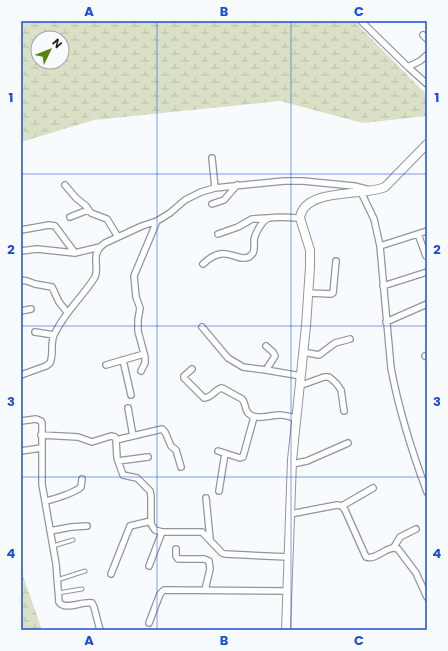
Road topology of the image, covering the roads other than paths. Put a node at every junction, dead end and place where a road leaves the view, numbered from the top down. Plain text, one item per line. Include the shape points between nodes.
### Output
1 (362, 22) edge
2 (427, 55) edge
3 (408, 67) junction
4 (427, 84) edge
5 (427, 144) edge
6 (212, 158) dead end
7 (65, 185) dead end
8 (237, 185) junction
9 (214, 188) junction
10 (370, 190) junction
11 (361, 192) junction
12 (212, 204) dead end
13 (88, 210) junction
14 (70, 217) dead end
15 (268, 218) junction
16 (300, 218) junction
17 (157, 221) junction
18 (21, 230) edge
19 (427, 231) edge
20 (218, 234) dead end
21 (418, 234) junction
22 (118, 237) junction
23 (380, 246) junction
24 (100, 247) junction
25 (21, 251) edge
26 (75, 253) junction
27 (426, 256) edge
28 (336, 261) dead end
29 (203, 264) dead end
30 (427, 272) edge
31 (21, 280) edge
32 (383, 286) junction
33 (308, 292) junction
34 (427, 304) edge
35 (31, 309) dead end
36 (21, 311) edge
37 (67, 312) junction
38 (386, 322) junction
39 (202, 327) dead end
40 (35, 332) dead end
41 (54, 336) junction
42 (350, 339) dead end
43 (266, 346) dead end
44 (304, 352) junction
45 (144, 354) junction
46 (122, 360) junction
47 (106, 365) dead end
48 (192, 368) dead end
49 (141, 370) dead end
50 (266, 370) junction
51 (21, 375) edge
52 (301, 376) junction
53 (299, 386) junction
54 (130, 395) dead end
55 (128, 408) dead end
56 (344, 411) dead end
57 (254, 417) junction
58 (296, 418) junction
59 (21, 421) edge
60 (41, 435) junction
61 (133, 436) junction
62 (116, 440) junction
63 (348, 443) dead end
64 (41, 448) junction
65 (21, 451) edge
66 (218, 451) dead end
67 (225, 453) junction
68 (148, 457) dead end
69 (118, 461) junction
70 (292, 464) junction
71 (180, 467) dead end
72 (82, 479) dead end
73 (373, 488) dead end
74 (219, 491) dead end
75 (427, 492) edge
76 (206, 498) dead end
77 (45, 501) junction
78 (342, 506) junction
79 (290, 514) junction
80 (152, 521) junction
81 (87, 526) dead end
82 (416, 529) dead end
83 (50, 532) junction
84 (162, 532) junction
85 (73, 540) dead end
86 (210, 540) junction
87 (53, 546) junction
88 (394, 547) junction
89 (176, 549) dead end
90 (288, 557) junction
91 (150, 566) dead end
92 (85, 572) dead end
93 (111, 574) dead end
94 (57, 580) junction
95 (82, 589) dead end
96 (204, 590) junction
97 (287, 591) junction
98 (58, 593) junction
99 (427, 597) edge
100 (149, 623) dead end
101 (100, 630) edge
102 (286, 630) edge

1 - 3 street
2 - 3 street
3 - 4 street
5 - 10 street via 388,185
6 - 9 street
7 - 13 street
8 - 9 street
8 - 10 street via 303,181
8 - 12 street via 224,200
9 - 17 street via 185,200
10 - 11 street
11 - 16 street via 312,201 304,207
11 - 23 street via 374,219
13 - 14 street
13 - 22 street via 94,216 107,219
15 - 16 street
15 - 20 street via 252,219
15 - 29 street via 262,223 255,237 250,256 244,258 218,254
16 - 33 street via 310,250
17 - 22 street
17 - 45 street via 134,276 140,308 138,331
18 - 26 street via 55,226
19 - 21 street
21 - 23 street
21 - 27 street
22 - 24 street
23 - 32 street
24 - 26 street
24 - 37 street via 95,261 95,277
25 - 26 street via 36,249
28 - 33 street via 333,293
30 - 32 street
31 - 37 street via 52,287
32 - 38 street
33 - 44 street
34 - 38 street
35 - 36 street
37 - 41 street
38 - 75 street via 391,368 401,415
39 - 50 street via 236,364
40 - 41 street
41 - 51 street via 49,364
42 - 44 street via 335,343 319,355
43 - 50 street via 275,356
44 - 52 street
45 - 46 street
45 - 49 street via 145,364
46 - 47 street
46 - 54 street
48 - 57 street via 184,378 202,397 208,398 222,388 242,398 245,410
50 - 52 street
52 - 53 street
53 - 56 street via 329,377 341,390
53 - 58 street
55 - 61 street
57 - 58 street via 282,415
57 - 67 street via 243,456 240,458
58 - 70 street
59 - 60 street via 40,420
60 - 62 street via 78,437 92,442 111,436
60 - 64 street
61 - 62 street
61 - 71 street via 162,429 176,450
62 - 69 street
63 - 70 street via 307,461
64 - 65 street
64 - 77 street
66 - 67 street
67 - 74 street
68 - 69 street
69 - 80 street via 122,475 137,478 150,491
70 - 79 street
72 - 77 street via 78,490
73 - 78 street
76 - 86 street
77 - 83 street
78 - 79 street
78 - 88 street via 366,557 371,558
79 - 90 street
80 - 84 street via 152,526
80 - 93 street via 129,527
81 - 83 street
82 - 88 street via 400,536
83 - 87 street
84 - 86 street via 199,531
84 - 91 street
85 - 87 lane
86 - 90 street via 225,554
87 - 94 street
88 - 99 street via 400,550 413,568
89 - 96 street via 178,559 209,561 210,569
90 - 97 street
92 - 94 lane
94 - 98 street
95 - 98 lane
96 - 97 street
96 - 100 street via 162,591
97 - 102 street
98 - 101 street via 62,606 92,603

